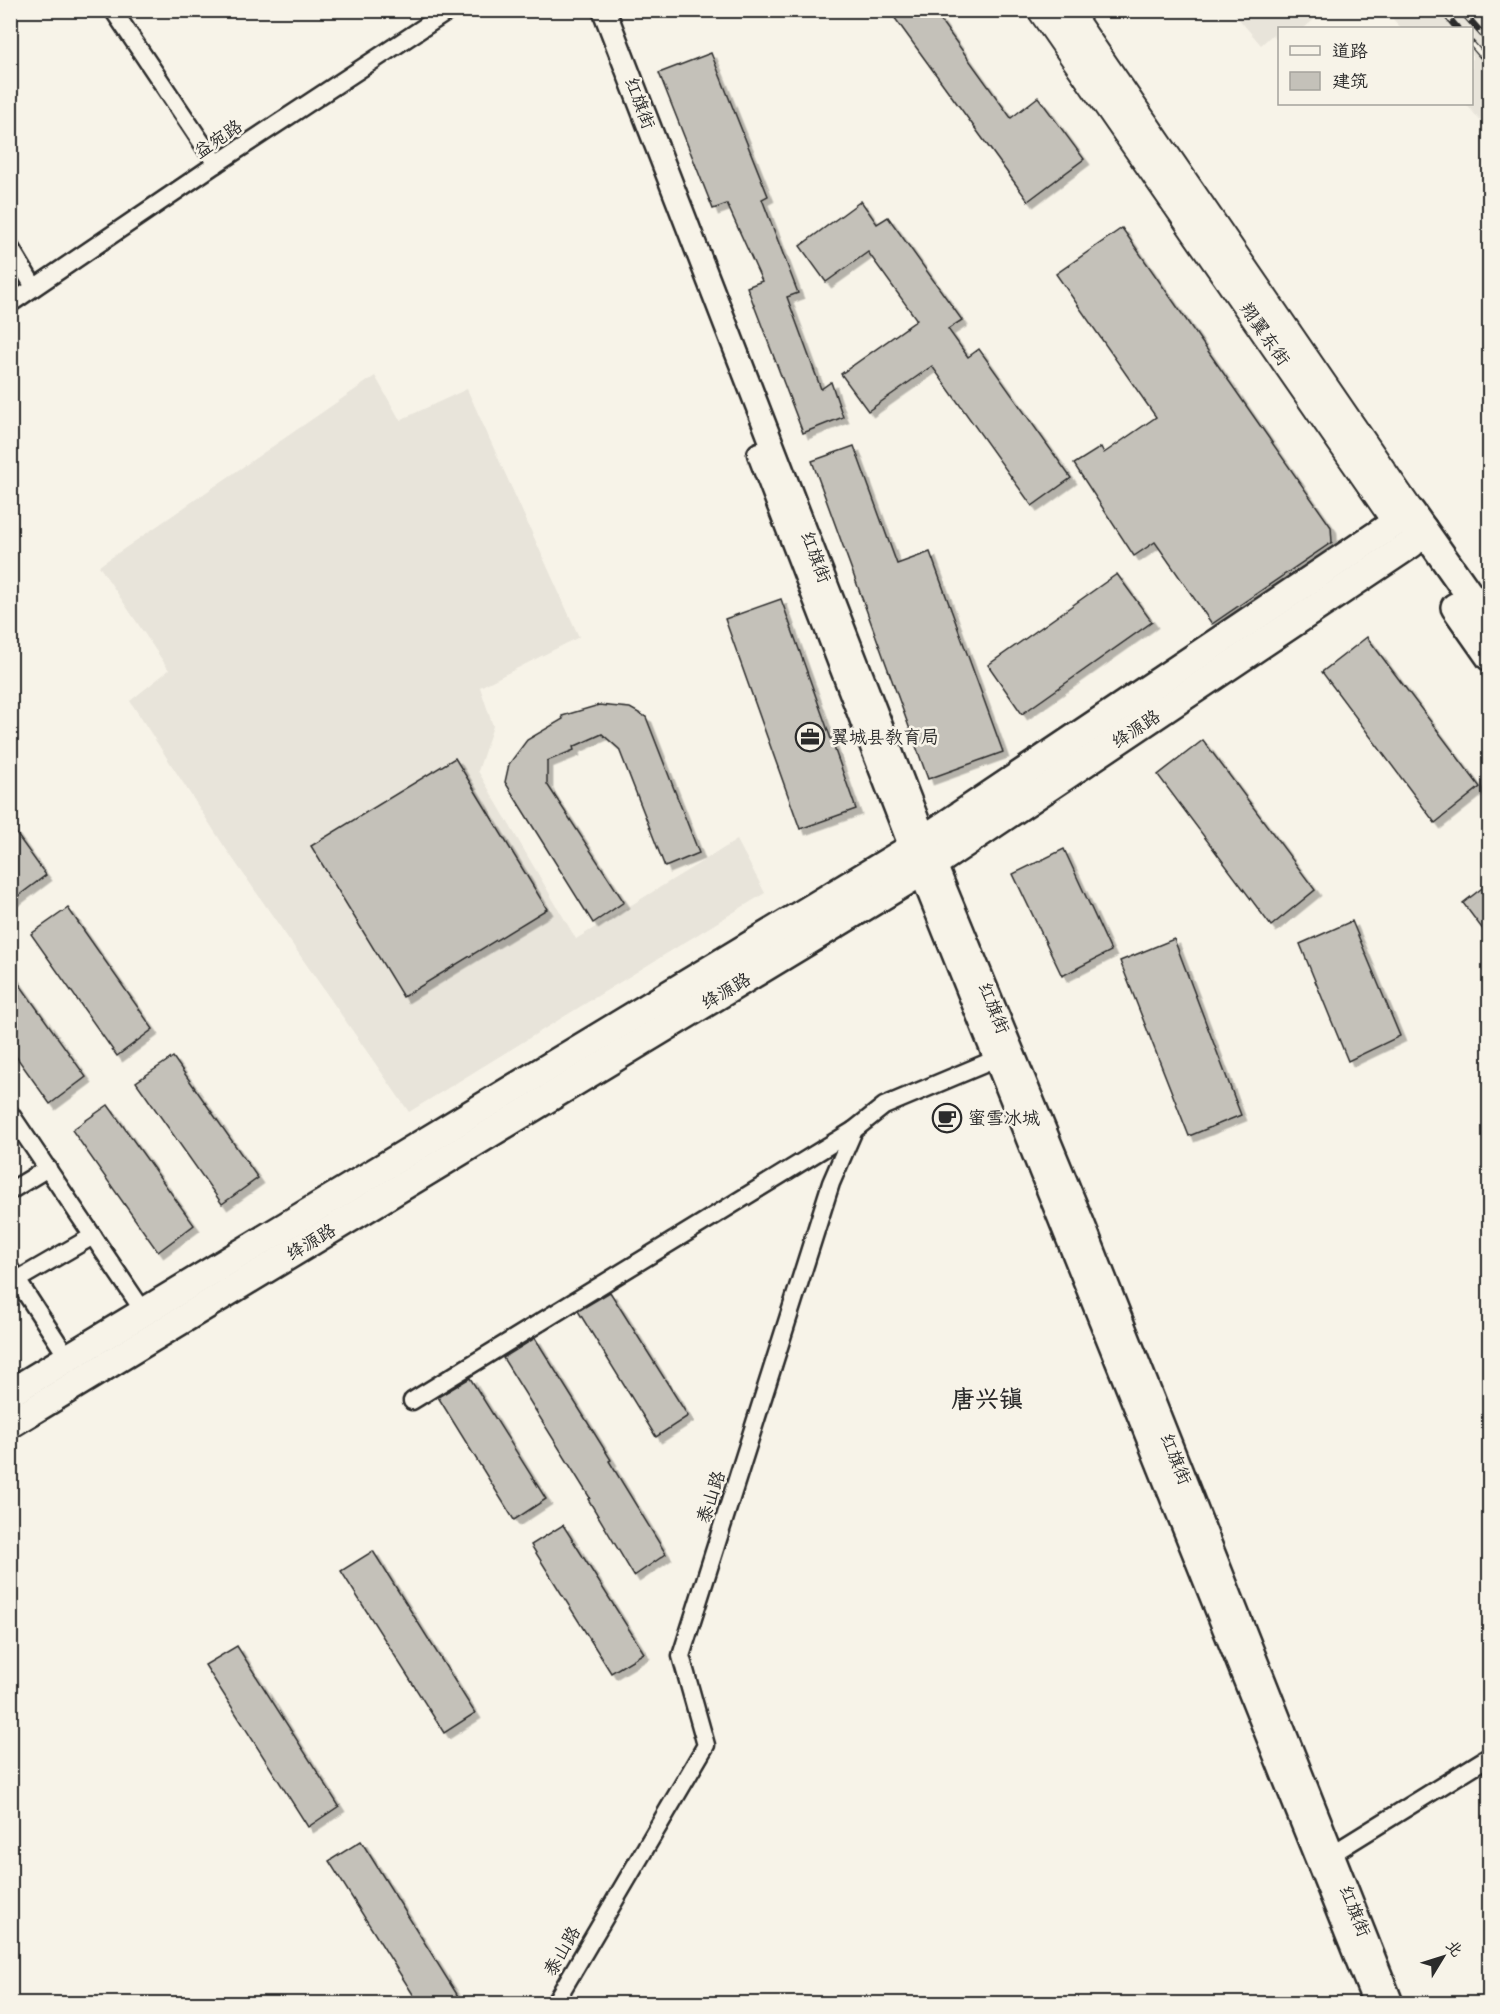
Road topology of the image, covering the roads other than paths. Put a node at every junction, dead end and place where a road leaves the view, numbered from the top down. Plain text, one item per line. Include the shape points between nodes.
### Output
1 (113, 10) edge
2 (450, 10) edge
3 (588, 10) edge
4 (604, 10) edge
5 (1041, 10) edge
6 (1067, 10) edge
7 (216, 164) junction
8 (10, 247) edge
9 (34, 287) junction
10 (10, 304) edge
11 (1410, 527) junction
12 (1490, 624) edge
13 (1490, 657) edge
14 (918, 843) junction
15 (928, 868) junction
16 (996, 1059) junction
17 (10, 1113) edge
18 (854, 1130) junction
19 (48, 1168) junction
20 (10, 1191) edge
21 (93, 1236) junction
22 (13, 1278) edge
23 (144, 1312) junction
24 (68, 1358) junction
25 (10, 1393) edge
26 (412, 1401) dead end
27 (10, 1424) edge
28 (1490, 1756) edge
29 (1332, 1854) junction
30 (554, 2004) edge
31 (1375, 2004) edge
32 (1392, 2004) edge

1 - 7 street
2 - 7 street, 益宛路
3 - 14 main road, 红旗街
4 - 14 main road, 红旗街
5 - 11 main road, 翔翼东街
6 - 11 main road, 翔翼东街
7 - 9 street, 益宛路
8 - 9 street
9 - 10 street, 益宛路
11 - 12 highway, 翔翼东街
11 - 13 highway, 翔翼东街
11 - 14 highway, 绛源路
11 - 15 highway, 绛源路
14 - 15 main road, 红旗街
14 - 23 highway, 绛源路
15 - 16 main road, 红旗街
15 - 27 highway, 绛源路
15 - 29 main road, 红旗街 via 1084,1226
16 - 18 street, 泰山路 via 884,1106
16 - 31 main road, 红旗街
17 - 19 street
18 - 26 street
18 - 30 street, 泰山路 via 831,1183 681,1656 706,1745
19 - 20 street
19 - 21 street
21 - 22 street
21 - 23 street
22 - 24 street
23 - 24 highway, 绛源路
24 - 25 highway, 绛源路
28 - 29 street
29 - 32 main road, 红旗街

